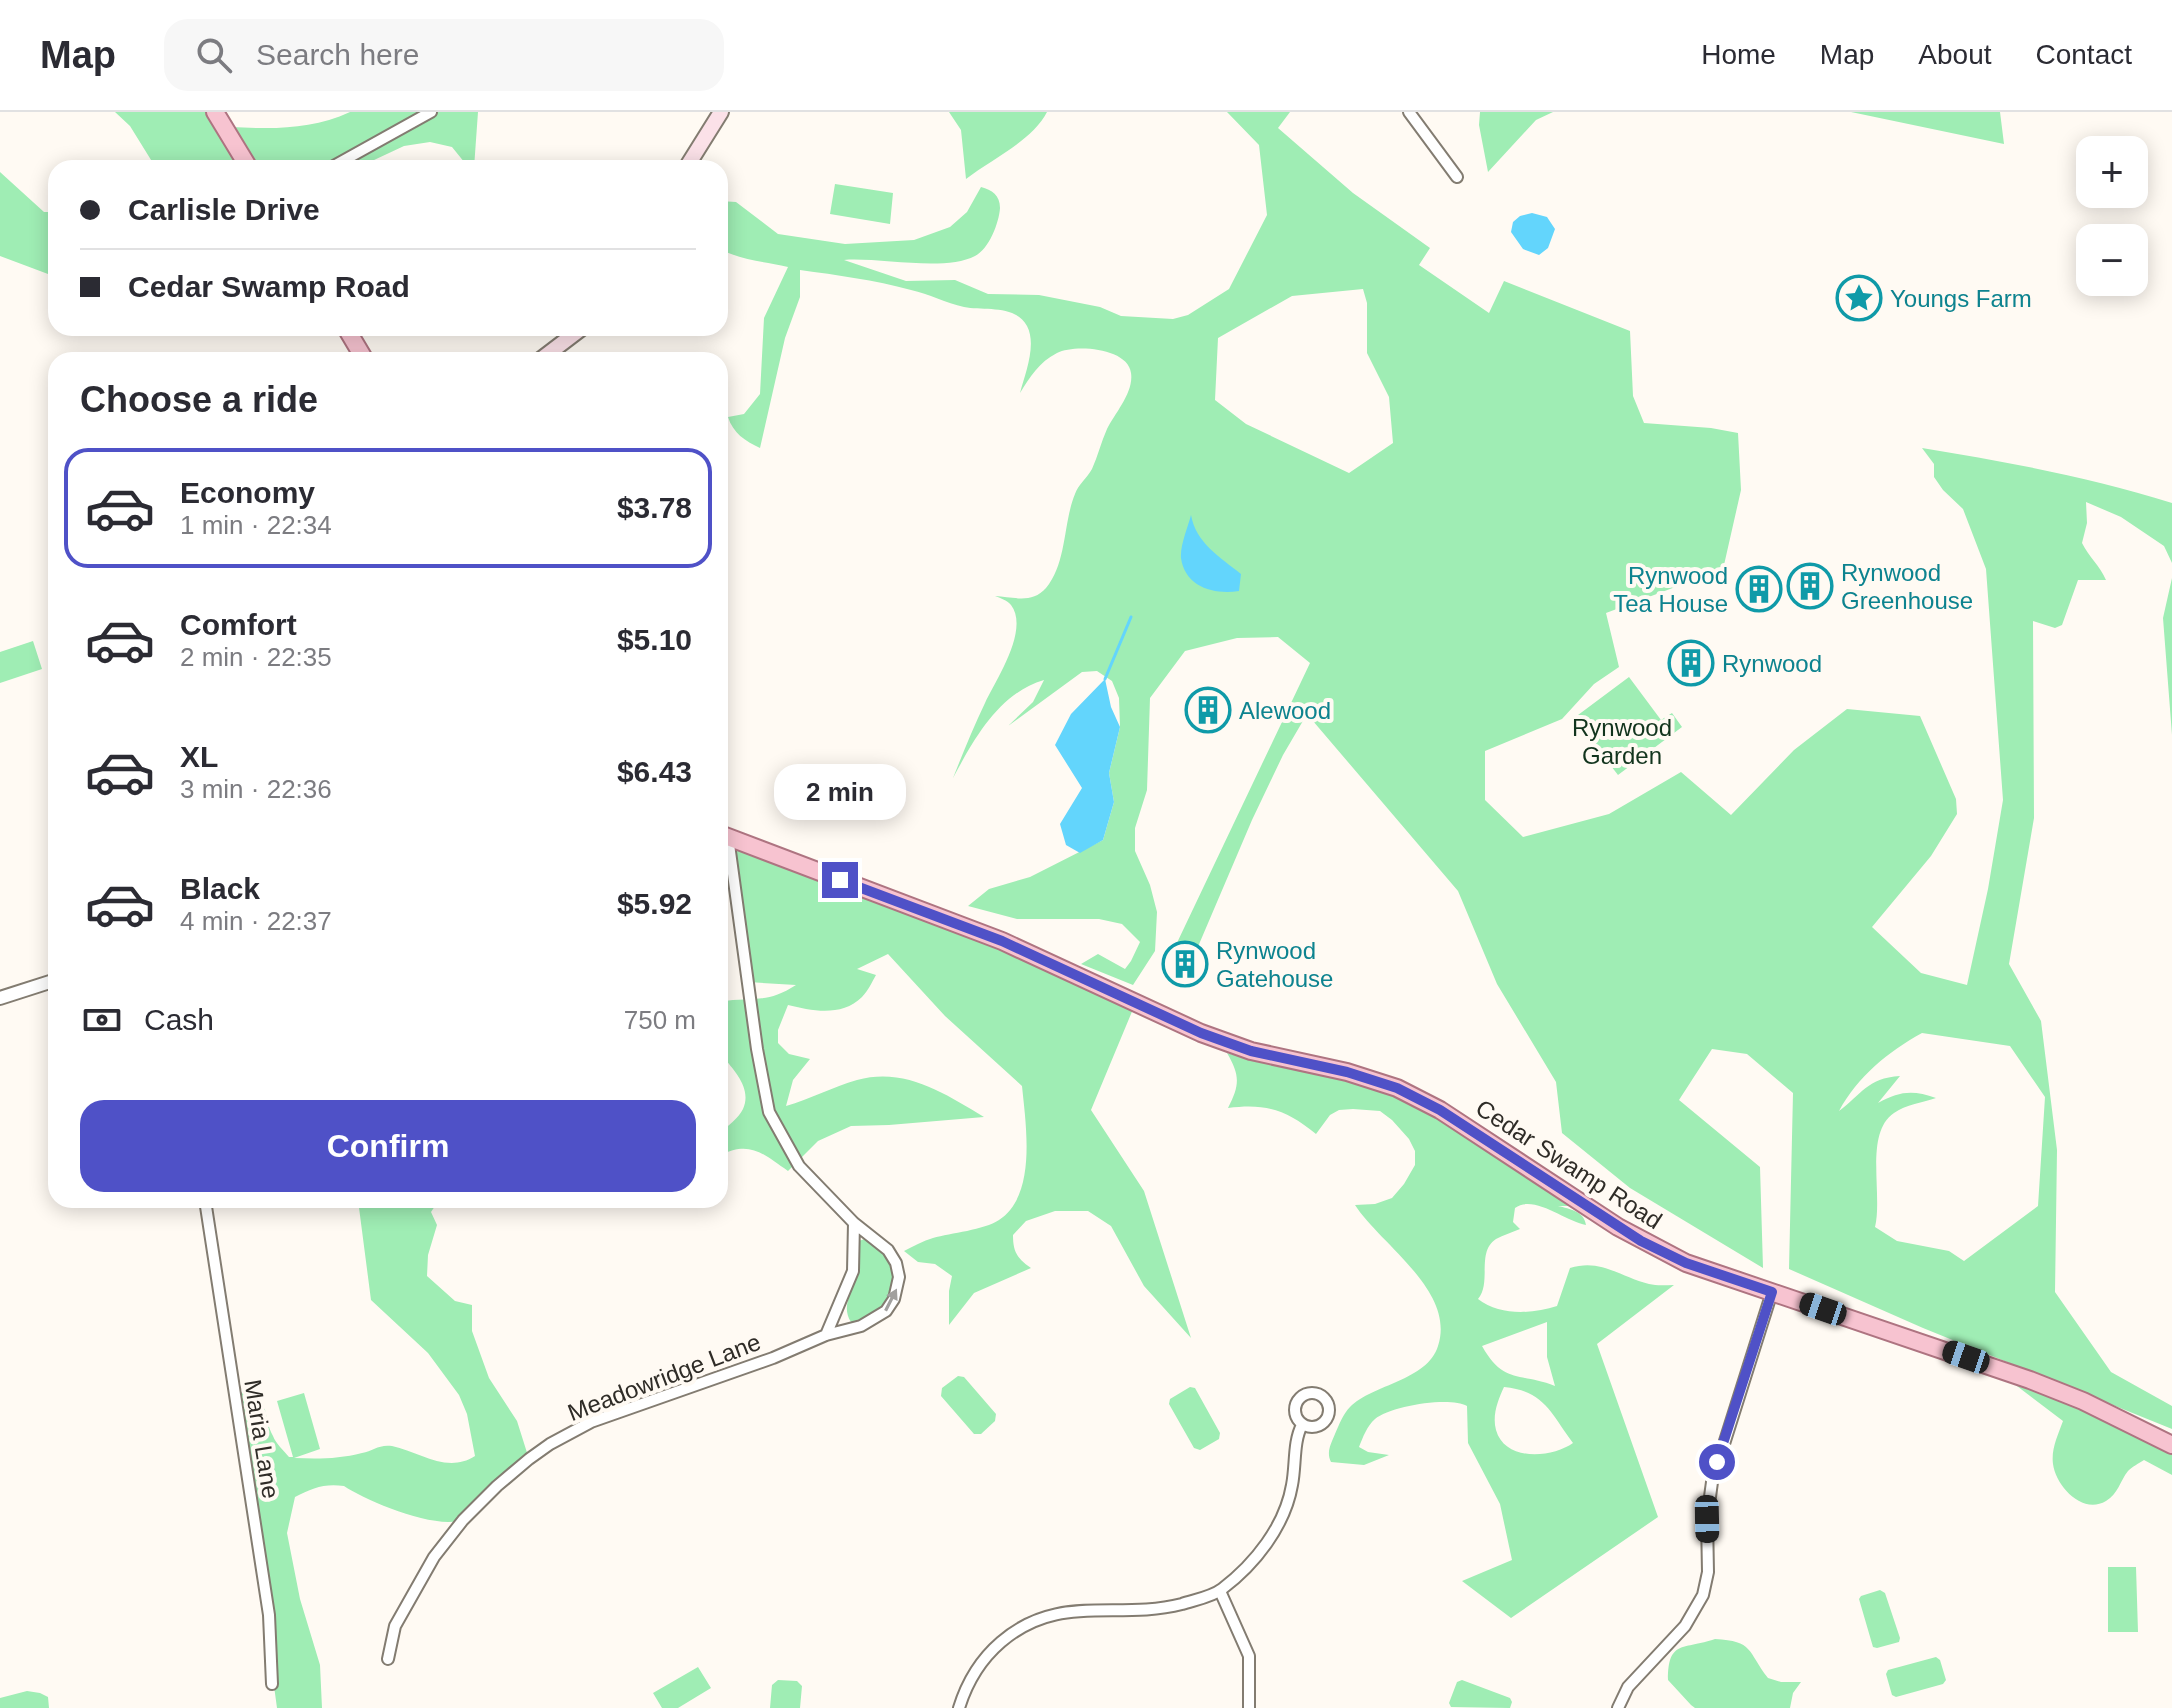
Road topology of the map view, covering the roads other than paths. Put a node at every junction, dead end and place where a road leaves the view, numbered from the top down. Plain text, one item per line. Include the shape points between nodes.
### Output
1 (215, 112) edge
2 (431, 112) edge
3 (721, 112) edge
4 (1409, 112) edge
5 (244, 160) edge
6 (344, 160) edge
7 (691, 160) edge
8 (1457, 177) dead end
9 (572, 336) edge
10 (550, 352) edge
11 (728, 838) edge
12 (728, 862) edge
13 (48, 983) edge
14 (0, 998) edge
15 (206, 1208) edge
16 (854, 1223) junction
17 (1772, 1292) junction
18 (826, 1335) junction
19 (1302, 1425) dead end
20 (2172, 1445) edge
21 (1220, 1591) junction
22 (388, 1659) dead end
23 (272, 1684) dead end
24 (959, 1708) edge
25 (1249, 1708) edge
26 (1618, 1708) edge

1 - 5 main road
2 - 6 street
3 - 7 main road
4 - 8 street
9 - 10 main road
11 - 17 main road, Cedar Swamp Road via 1002,941 1201,1033 1397,1088 1440,1110 1641,1241 1686,1263
12 - 16 street, Meadowridge Lane via 769,1112 799,1166
13 - 14 street
15 - 23 street, Maria Lane via 269,1615
16 - 18 street via 853,1271
18 -> 16 street, Meadowridge Lane via 876,1319 897,1291 896,1263 888,1250
17 - 20 main road, Cedar Swamp Road via 2030,1380
17 - 26 street via 1712,1482 1703,1595 1685,1626 1628,1687
18 - 22 street, Meadowridge Lane via 591,1422 529,1459 463,1520 434,1557 395,1626
19 - 21 street via 1292,1488 1278,1525
21 - 24 street via 1160,1609 1070,1611 1023,1625 988,1654 965,1688
21 - 25 street via 1249,1656

